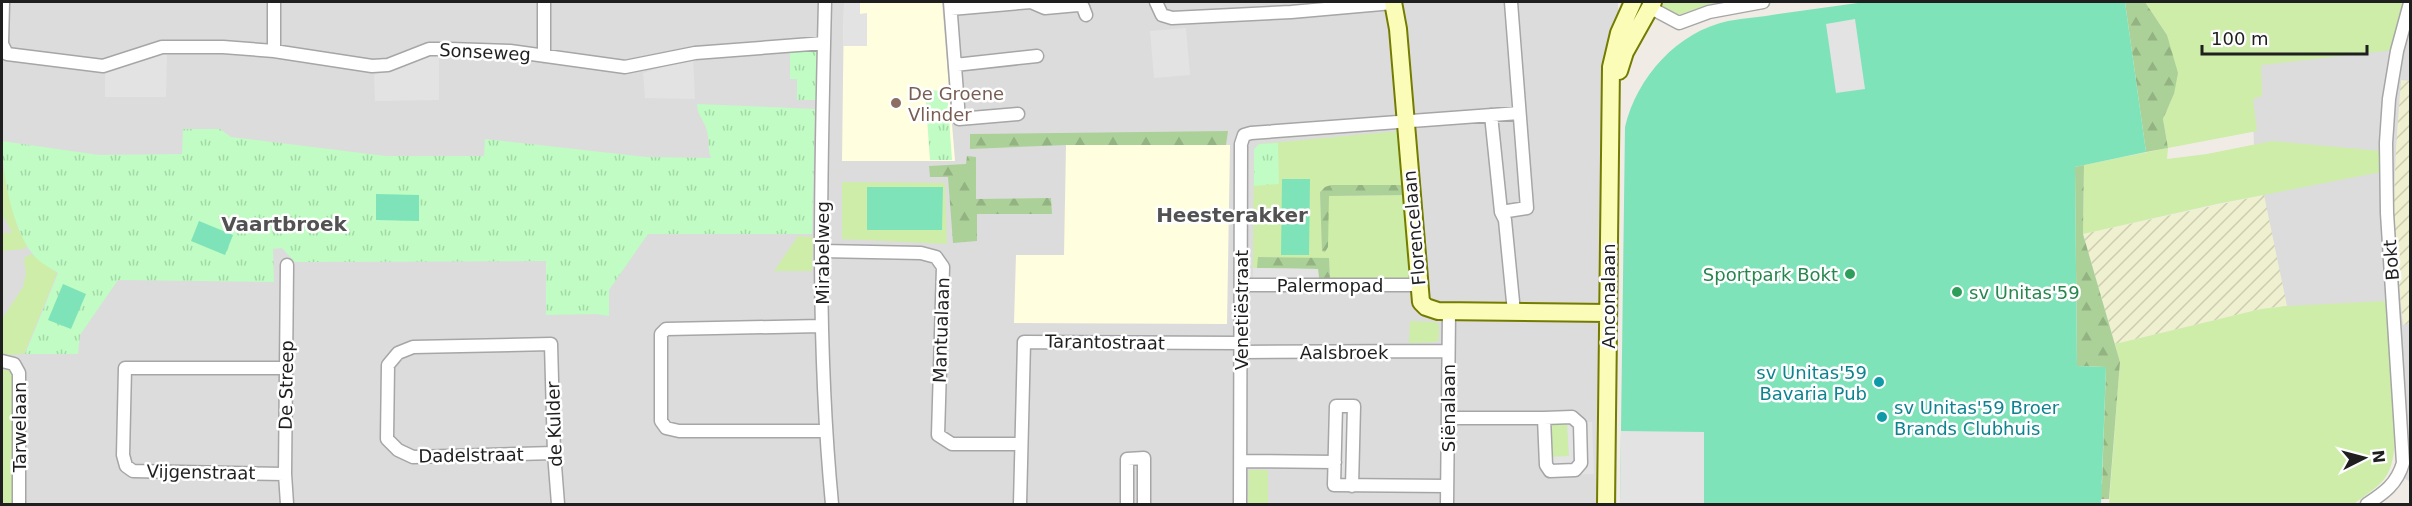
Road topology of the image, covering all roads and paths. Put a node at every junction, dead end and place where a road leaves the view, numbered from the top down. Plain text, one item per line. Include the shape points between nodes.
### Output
1 (3, 2) edge
2 (274, 2) edge
3 (544, 2) edge
4 (825, 2) edge
5 (1031, 2) edge
6 (1156, 2) edge
7 (1393, 2) edge
8 (1510, 2) edge
9 (1633, 2) edge
10 (1762, 2) edge
11 (2410, 3) edge
12 (1651, 4) edge
13 (951, 5) edge
14 (1086, 15) dead end
15 (824, 43) junction
16 (3, 47) edge
17 (274, 51) junction
18 (544, 56) junction
19 (1037, 56) dead end
20 (955, 65) junction
21 (1610, 87) junction
22 (1519, 113) junction
23 (1018, 114) dead end
24 (1491, 115) junction
25 (1406, 123) junction
26 (1501, 212) junction
27 (822, 251) junction
28 (288, 265) dead end
29 (1241, 285) junction
30 (1419, 285) junction
31 (1449, 311) junction
32 (1514, 312) junction
33 (1608, 313) junction
34 (821, 326) junction
35 (552, 344) joint
36 (1240, 348) junction
37 (1448, 351) junction
38 (2, 362) edge
39 (286, 368) junction
40 (1448, 418) junction
41 (1545, 418) junction
42 (825, 431) junction
43 (1020, 444) junction
44 (554, 453) junction
45 (1240, 461) junction
46 (1335, 462) junction
47 (285, 474) junction
48 (1352, 486) junction
49 (1448, 486) junction
50 (19, 504) edge
51 (288, 504) edge
52 (558, 504) edge
53 (832, 504) edge
54 (1020, 504) edge
55 (1127, 504) edge
56 (1144, 504) edge
57 (1240, 504) edge
58 (1447, 504) edge
59 (1606, 504) edge
60 (2367, 504) edge

1 - 16 street
2 - 17 street
3 - 18 street
4 - 15 street, Mirabelweg
5 - 13 street
5 - 14 street via 1045,8 1078,5
6 - 7 street via 1162,15 1172,18
7 - 25 street, Florencelaan
8 - 22 street
9 - 21 street, Anconalaan via 1612,56
10 - 12 street via 1708,12 1679,23
11 - 60 street, Bokt via 2397,51 2386,143 2403,463 2391,487
12 - 21 street, Anconalaan
13 - 20 street
15 - 18 street, Sonseweg via 695,53 625,67
15 - 27 street, Mirabelweg
16 - 17 street, Sonseweg via 103,66 162,47
17 - 18 street, Sonseweg via 372,66 388,65 429,49
19 - 20 street
20 - 23 street via 959,119
21 - 33 street, Anconalaan
22 - 24 street
22 - 26 street via 1527,208
24 - 25 street
24 - 26 street
25 - 29 street, Venetiëstraat via 1244,135
25 - 30 street, Florencelaan
26 - 32 street
27 - 34 street, Mirabelweg
27 - 43 street, Mantualaan via 921,253 936,257 943,267 938,435 952,444
28 - 39 street, De Streep
29 - 30 street, Palermopad
29 - 36 street, Venetiëstraat
30 - 31 street, Florencelaan via 1421,302 1426,307
31 - 32 street, Florencelaan
31 - 37 street, Siënalaan
32 - 33 street, Florencelaan
33 - 59 street, Anconalaan
34 - 42 street, Mirabelweg
34 - 42 street via 666,329 661,334 661,421 666,428 679,431
35 - 44 street, de Kulder
35 - 44 street, Dadelstraat via 413,347 398,353 388,364 387,439 413,457
36 - 37 street, Aalsbroek
36 - 43 street, Tarantostraat via 1024,342
36 - 45 street, Venetiëstraat
37 - 40 street, Siënalaan
38 - 50 street, Tarwelaan via 14,364 19,373
39 - 47 street, De Streep
39 - 47 street, Vijgenstraat via 125,368 123,455 126,466 133,471
40 - 41 street
40 - 49 street, Siënalaan
41 - 41 street via 1545,465 1550,471 1575,470 1581,463 1580,424 1572,417
42 - 53 street, Mirabelweg
43 - 54 street, Tarantostraat
44 - 52 street, de Kulder
45 - 46 street
45 - 57 street, Venetiëstraat
46 - 48 street via 1334,485
46 - 48 street via 1336,406 1354,406
47 - 51 street, De Streep
48 - 49 street
49 - 58 street, Siënalaan
55 - 56 street via 1127,459 1144,458

